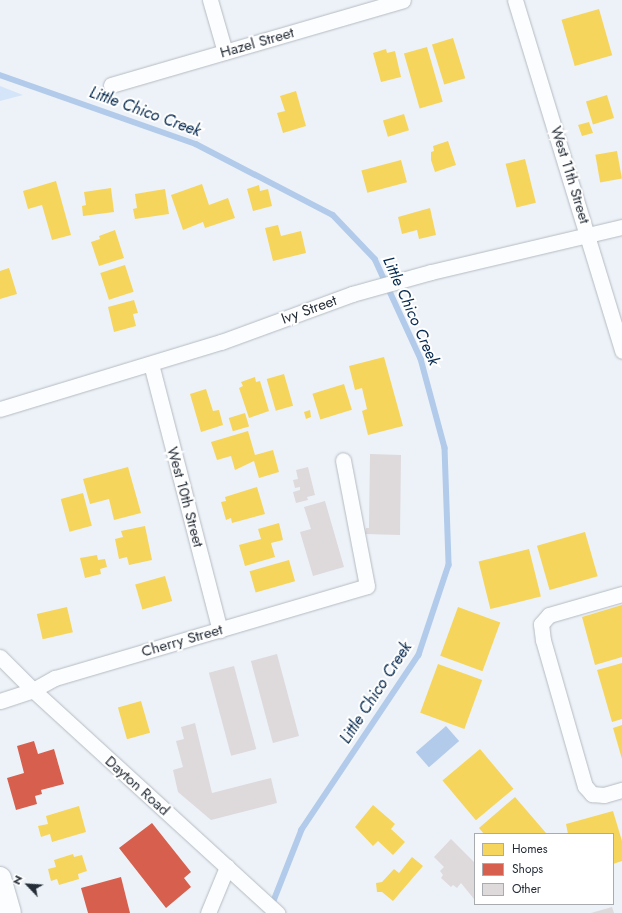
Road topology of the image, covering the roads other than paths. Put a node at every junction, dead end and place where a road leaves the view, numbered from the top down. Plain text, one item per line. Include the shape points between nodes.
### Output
1 (210, 0) edge
2 (404, 0) edge
3 (515, 0) edge
4 (225, 52) junction
5 (111, 85) dead end
6 (622, 227) edge
7 (589, 236) junction
8 (619, 328) edge
9 (622, 351) edge
10 (151, 364) junction
11 (0, 408) edge
12 (343, 460) dead end
13 (622, 594) edge
14 (220, 630) junction
15 (0, 657) edge
16 (33, 690) junction
17 (0, 700) edge
18 (622, 790) edge
19 (227, 867) junction
20 (0, 878) edge
21 (10, 913) edge
22 (208, 913) edge
23 (277, 913) edge

1 - 4 street
2 - 4 street, Hazel Street
3 - 7 street, West 11th Street
4 - 5 street, Hazel Street
6 - 7 street, Ivy Street
7 - 8 street, West 11th Street
7 - 10 street, Ivy Street via 427,273 352,294 221,342
8 - 9 street, West 11th Street
10 - 11 street, Ivy Street
10 - 14 street, West 10th Street
12 - 14 street, Cherry Street via 367,586
13 - 18 street via 549,615 541,624 543,640 585,786 592,794 604,795
14 - 16 street, Cherry Street via 55,678
15 - 16 street, Dayton Road
16 - 17 street, Cherry Street
16 - 19 street, Dayton Road
19 - 22 street
19 - 23 street, Dayton Road
20 - 21 main road

